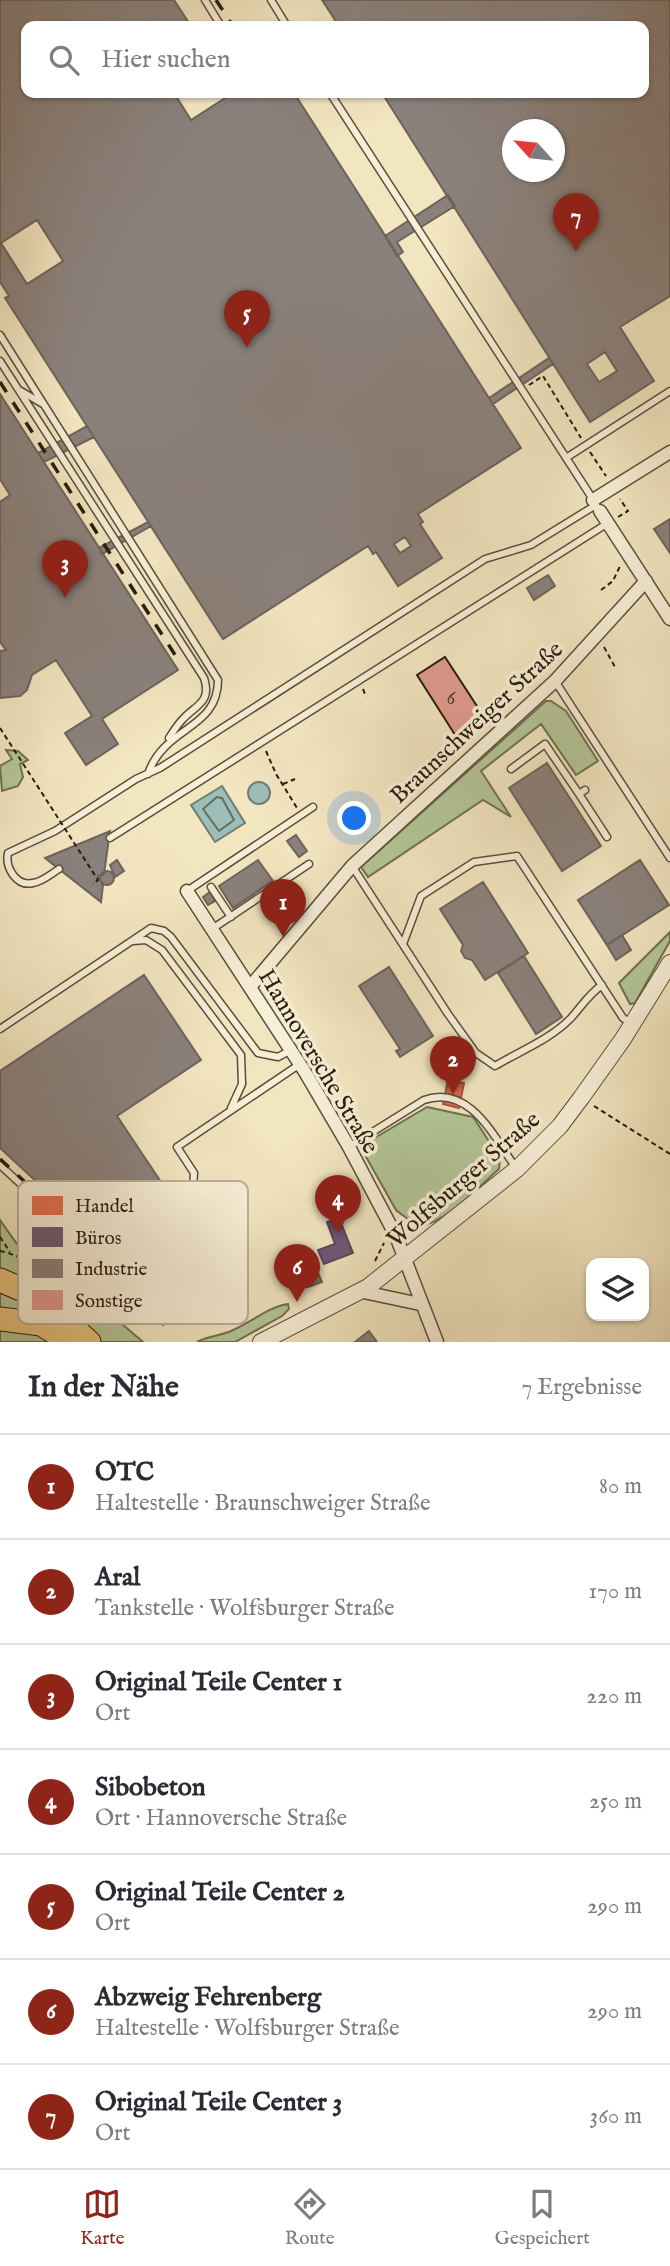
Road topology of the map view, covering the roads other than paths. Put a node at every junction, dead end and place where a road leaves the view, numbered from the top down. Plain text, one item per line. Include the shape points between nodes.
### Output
1 (205, 0) edge
2 (271, 0) edge
3 (218, 21) edge
4 (285, 21) edge
5 (333, 98) edge
6 (0, 335) edge
7 (0, 361) edge
8 (17, 388) junction
9 (670, 391) edge
10 (44, 405) junction
11 (670, 452) edge
12 (566, 458) junction
13 (597, 506) junction
14 (608, 523) junction
15 (646, 581) junction
16 (670, 619) edge
17 (555, 681) junction
18 (164, 744) junction
19 (510, 769) dead end
20 (148, 774) junction
21 (313, 807) dead end
22 (607, 837) dead end
23 (110, 838) dead end
24 (670, 858) edge
25 (309, 864) dead end
26 (352, 866) junction
27 (8, 867) junction
28 (59, 869) dead end
29 (0, 872) edge
30 (211, 887) dead end
31 (187, 891) joint
32 (231, 916) junction
33 (212, 929) junction
34 (128, 942) junction
35 (402, 944) junction
36 (670, 963) edge
37 (601, 985) junction
38 (250, 988) junction
39 (632, 1024) junction
40 (0, 1029) edge
41 (291, 1050) junction
42 (300, 1064) junction
43 (228, 1112) junction
44 (349, 1147) junction
45 (0, 1165) edge
46 (517, 1169) junction
47 (193, 1181) edge
48 (18, 1182) edge
49 (404, 1260) junction
50 (0, 1280) edge
51 (18, 1288) edge
52 (358, 1291) junction
53 (420, 1304) junction
54 (0, 1319) edge
55 (18, 1321) edge
56 (41, 1324) edge
57 (70, 1342) edge
58 (261, 1342) edge
59 (437, 1342) edge

1 - 3 lane
2 - 4 lane
5 - 12 lane
6 - 10 lane
7 - 8 lane
8 - 10 lane
8 - 18 lane via 208,687 204,701 184,717
9 - 12 lane
10 - 18 lane via 218,680 218,692 207,713
11 - 13 street
12 - 13 lane
13 - 14 street
13 - 20 lane via 531,545 485,559
14 - 15 street
14 - 23 lane
15 - 16 street
15 - 17 street, Braunschweiger Straße
17 - 24 lane
17 - 26 street, Braunschweiger Straße
18 - 20 lane
19 - 22 lane via 545,744 582,792
20 - 27 lane via 55,831 12,849
21 - 31 lane
25 - 32 lane
26 - 35 lane
26 - 38 street, Braunschweiger Straße
27 - 28 lane via 26,883
27 - 29 lane
30 - 32 lane
31 - 33 street, Hannoversche Straße
32 - 33 lane
33 - 38 street, Hannoversche Straße
34 - 40 lane
34 - 41 lane via 151,928 164,931 258,1053 271,1058
34 - 43 lane via 146,940 162,950 236,1047 244,1073
35 - 37 lane via 477,1053 495,1066 551,1034
35 - 37 lane via 421,896 474,862 517,856
36 - 39 street, Wolfsburger Straße
37 - 39 lane
38 - 41 street, Hannoversche Straße
39 - 46 street, Wolfsburger Straße via 560,1126
41 - 42 street, Hannoversche Straße
42 - 43 lane
42 - 44 street, Hannoversche Straße
43 - 47 lane via 177,1147 194,1173
44 - 46 lane via 424,1100 452,1098 473,1108
44 - 49 street, Hannoversche Straße
45 - 48 lane
46 - 49 street, Wolfsburger Straße
49 - 52 street, Wolfsburger Straße
49 - 53 street, Hannoversche Straße
50 - 51 highway
52 - 53 street
52 - 58 street, Wolfsburger Straße
53 - 59 street, Hannoversche Straße
54 - 55 highway
56 - 57 highway

